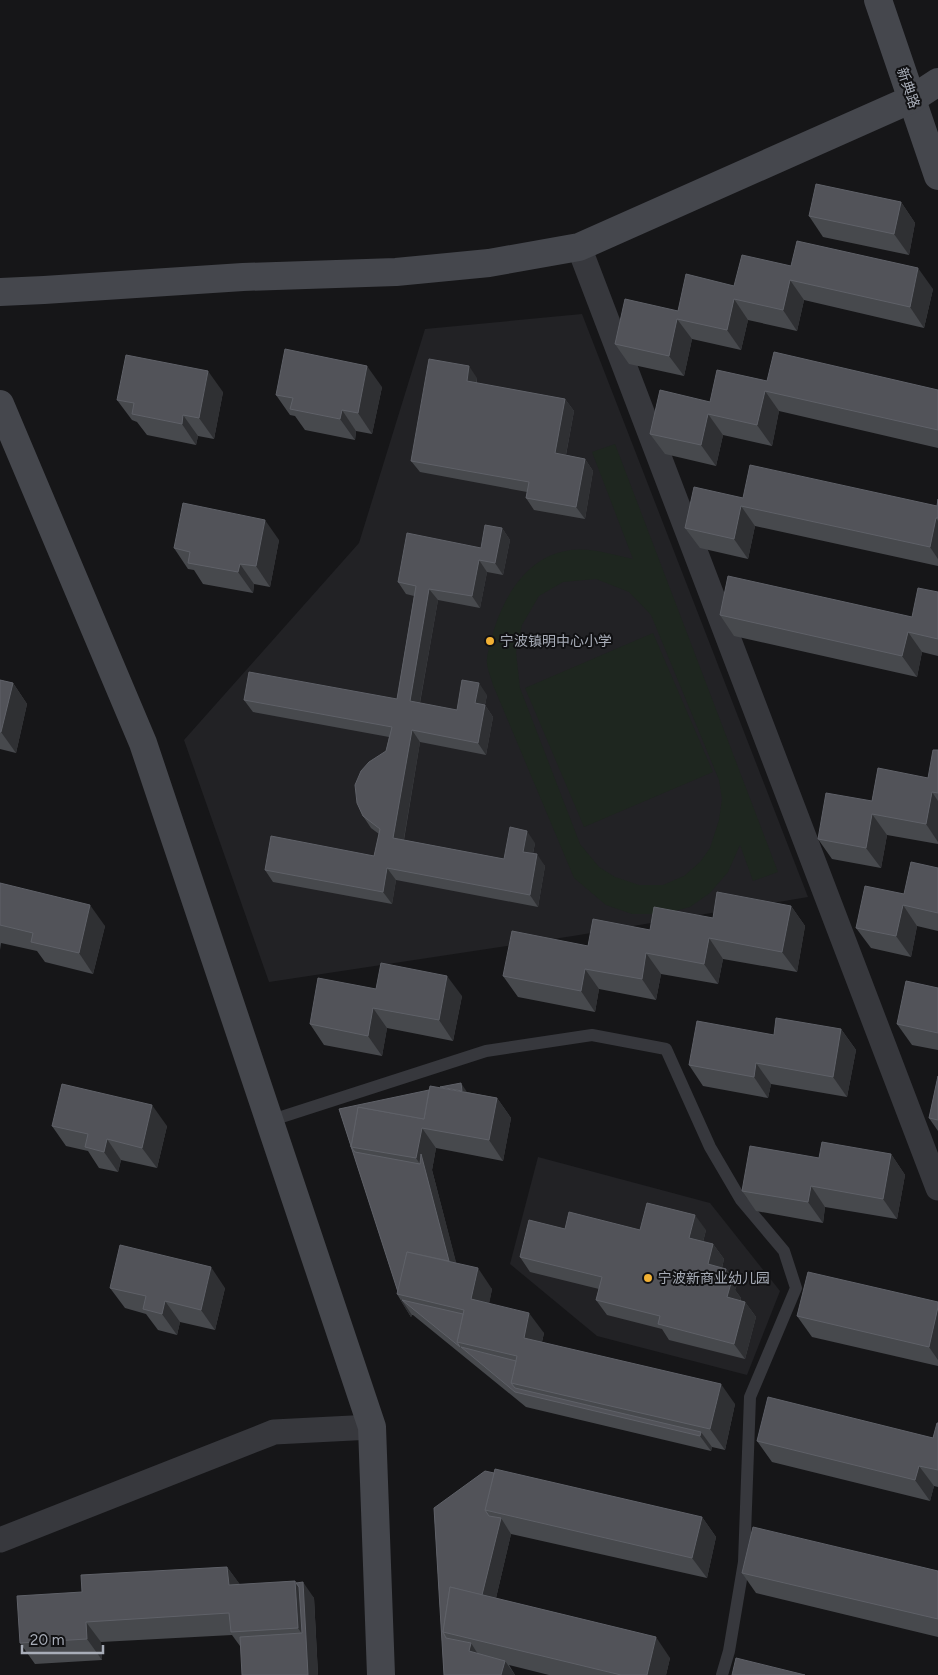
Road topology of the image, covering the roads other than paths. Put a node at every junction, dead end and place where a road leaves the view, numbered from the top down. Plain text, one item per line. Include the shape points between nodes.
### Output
1 (878, 0) edge
2 (938, 82) edge
3 (912, 99) junction
4 (938, 176) edge
5 (579, 247) junction
6 (0, 292) edge
7 (0, 404) edge
8 (269, 1121) junction
9 (938, 1188) edge
10 (372, 1427) junction
11 (0, 1540) edge
12 (382, 1675) edge
13 (722, 1675) edge

1 - 3 street, 新典路
2 - 3 street
3 - 4 street, 新典路
3 - 5 street
5 - 6 street via 489,263 396,272 243,277
5 - 9 street
7 - 8 street via 143,743
8 - 10 street
8 - 13 lane via 486,1051 592,1035 666,1049 710,1147 741,1200 784,1251 796,1288 750,1397 744,1562
10 - 11 street via 274,1432
10 - 12 street

